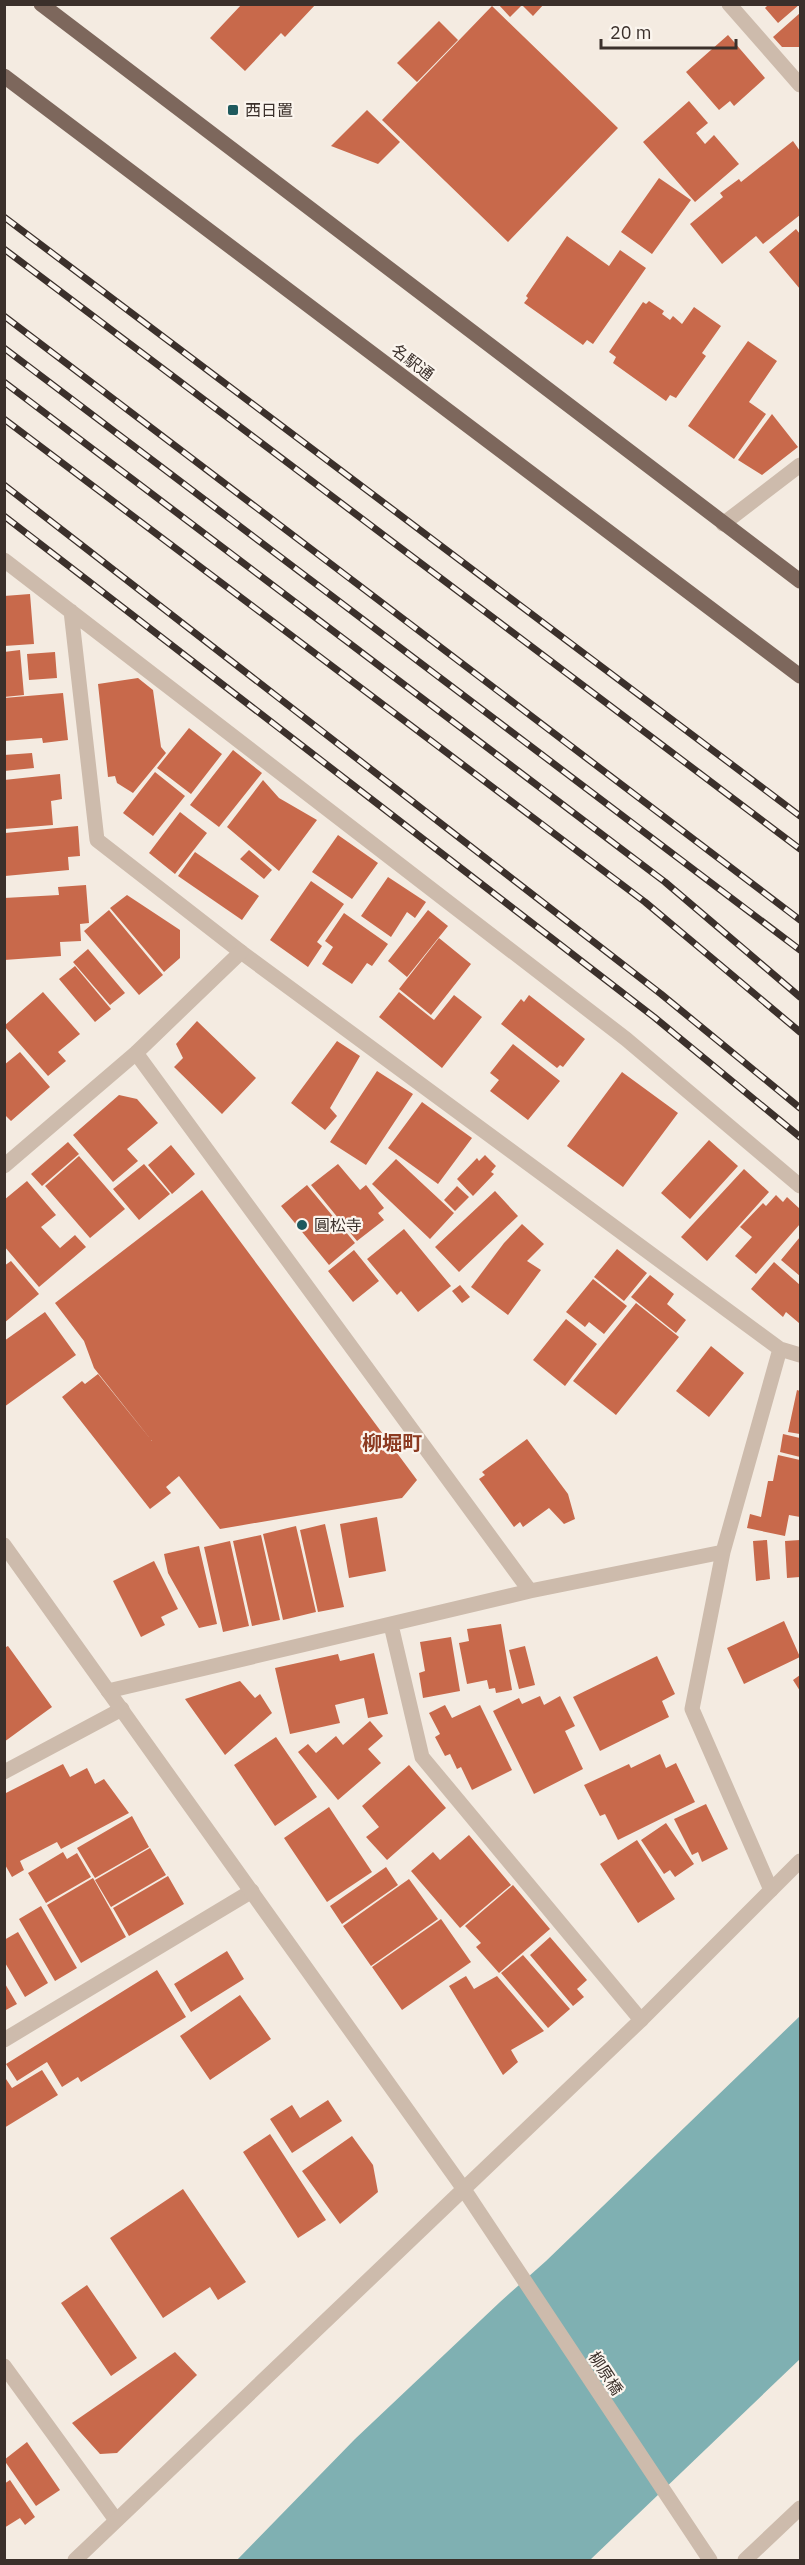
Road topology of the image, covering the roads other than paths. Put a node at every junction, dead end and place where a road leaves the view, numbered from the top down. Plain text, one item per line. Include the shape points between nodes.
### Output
1 (41, 4) edge
2 (729, 4) edge
3 (4, 76) edge
4 (799, 80) edge
5 (801, 465) edge
6 (723, 524) junction
7 (4, 560) edge
8 (801, 581) edge
9 (71, 611) junction
10 (801, 676) edge
11 (241, 952) junction
12 (136, 1053) junction
13 (4, 1166) edge
14 (801, 1186) edge
15 (780, 1348) junction
16 (801, 1355) edge
17 (4, 1545) edge
18 (723, 1552) junction
19 (530, 1591) junction
20 (391, 1625) junction
21 (108, 1691) junction
22 (122, 1709) junction
23 (4, 1772) edge
24 (801, 1861) edge
25 (771, 1890) junction
26 (252, 1891) junction
27 (641, 2020) junction
28 (4, 2040) edge
29 (463, 2188) junction
30 (4, 2366) edge
31 (801, 2508) edge
32 (116, 2520) junction
33 (75, 2560) edge
34 (710, 2560) edge
35 (745, 2560) edge

1 - 6 main road
2 - 4 street
3 - 10 main road, 名駅通
5 - 6 street
6 - 8 main road
7 - 9 street
9 - 11 street via 96,840
9 - 14 street via 626,1039
11 - 12 street
11 - 15 street
12 - 13 street
12 - 19 street
15 - 16 street
15 - 18 street
17 - 21 street, 柳原橋
18 - 19 street
18 - 25 street via 692,1709
19 - 20 street
20 - 21 street
20 - 27 street via 422,1757
21 - 22 street, 柳原橋
22 - 23 street
22 - 26 street, 柳原橋
24 - 25 street
25 - 27 street
26 - 28 street
26 - 29 street, 柳原橋
27 - 29 street
29 - 32 street
29 - 34 street, 柳原橋
30 - 32 street
31 - 35 street
32 - 33 street

